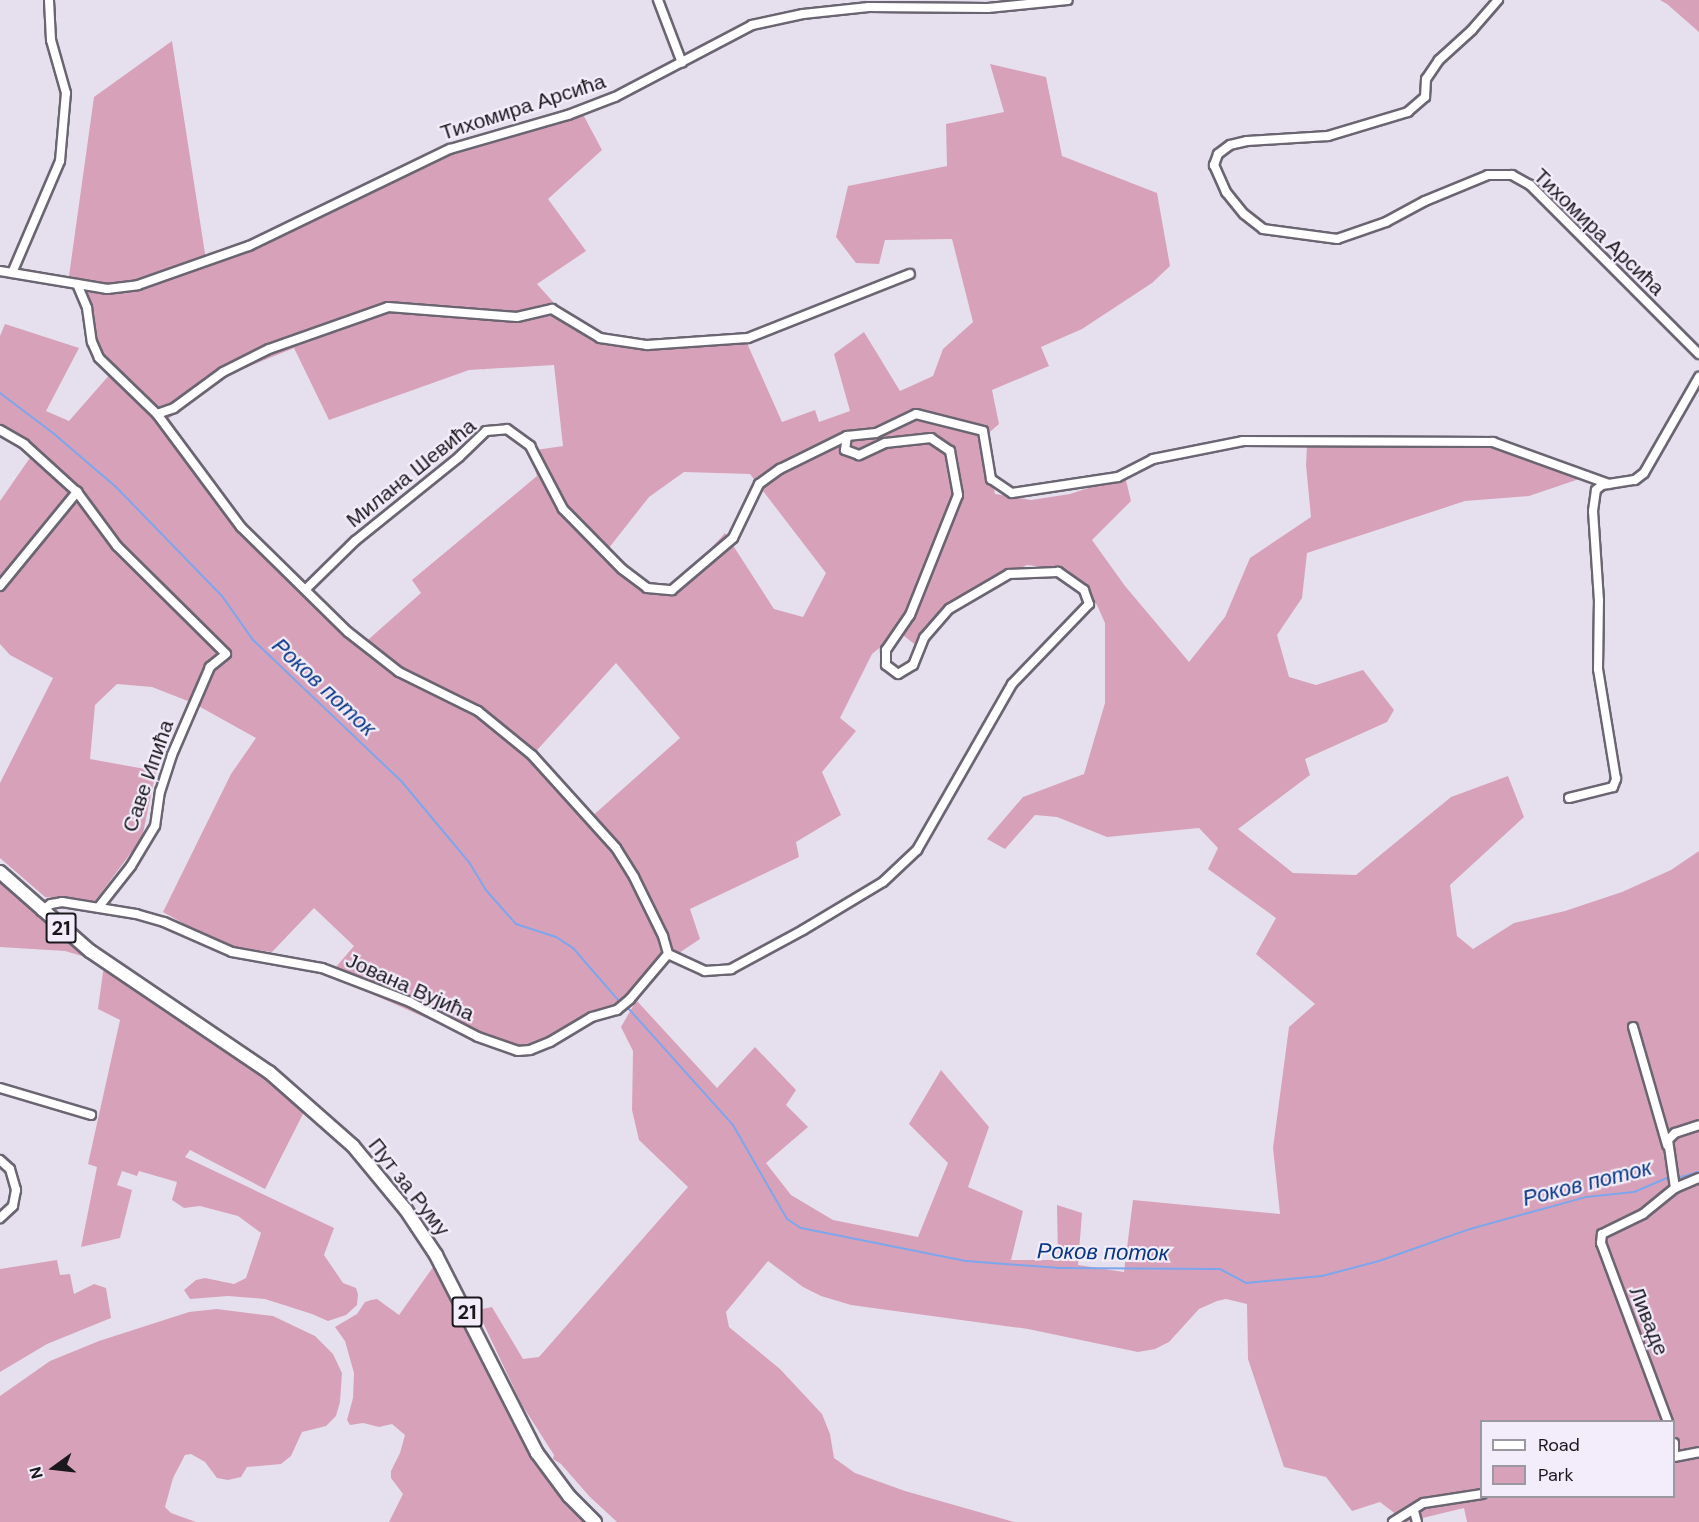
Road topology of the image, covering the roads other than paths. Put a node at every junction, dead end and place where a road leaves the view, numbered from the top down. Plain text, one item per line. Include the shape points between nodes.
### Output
1 (49, 0) edge
2 (658, 0) edge
3 (1068, 0) edge
4 (1498, 0) edge
5 (855, 4) edge
6 (938, 4) edge
7 (682, 63) junction
8 (0, 271) edge
9 (12, 273) junction
10 (910, 274) dead end
11 (77, 284) junction
12 (1699, 354) edge
13 (1699, 377) edge
14 (157, 414) junction
15 (0, 430) edge
16 (847, 436) junction
17 (1609, 484) junction
18 (77, 492) junction
19 (0, 586) edge
20 (306, 589) junction
21 (1569, 798) dead end
22 (0, 873) edge
23 (98, 908) junction
24 (41, 911) junction
25 (668, 954) junction
26 (1633, 1027) dead end
27 (0, 1088) edge
28 (91, 1115) dead end
29 (1699, 1125) edge
30 (1667, 1145) junction
31 (0, 1160) edge
32 (1699, 1178) edge
33 (1675, 1188) junction
34 (0, 1218) edge
35 (1667, 1420) edge
36 (1699, 1452) edge
37 (1675, 1456) edge
38 (1480, 1494) edge
39 (1414, 1511) junction
40 (595, 1522) edge
41 (1393, 1522) edge
42 (1417, 1522) edge

1 - 9 street via 51,40 66,93 60,160
2 - 7 street
3 - 6 street, Тихомира Арсића via 988,8
4 - 12 street, Тихомира Арсића via 1439,60 1426,79 1425,97 1408,112 1328,136 1230,145 1218,154 1215,165 1227,192 1244,214 1263,229 1337,239 1386,222 1488,175 1512,175 1530,185
5 - 6 street, Тихомира Арсића
5 - 7 street, Тихомира Арсића via 752,25
7 - 11 street, Тихомира Арсића via 568,115 423,160 249,246 123,289
8 - 9 street, Тихомира Арсића
9 - 11 street, Тихомира Арсића
10 - 14 street via 748,338 647,345 600,338 552,309 517,317 388,307 269,349 223,372 174,408
11 - 14 street via 99,358
13 - 17 street via 1644,473 1625,483
14 - 20 street via 241,527
15 - 18 street via 24,444
16 - 17 street, Милана Шевића via 876,433 916,414 983,431 991,479 1012,493 1118,477 1153,459 1243,441 1493,442
16 - 20 street, Милана Шевића via 780,469 759,484 733,538 672,590 647,588 622,569 563,510 530,446 507,429 486,431 356,541
16 - 25 street via 844,450 859,455 885,443 932,438 950,451 958,495 910,615 886,650 886,665 898,674 913,665 924,638 949,609 1009,574 1058,572 1083,590 1089,604 1012,684 917,850 883,882 731,969 705,970
17 - 21 street via 1596,490 1593,511 1598,669 1616,779 1613,787
18 - 19 street
18 - 23 street, Саве Ипића via 117,546 226,654 210,667 172,755 160,790 155,826 131,866
20 - 25 street via 348,632 399,672 478,711 532,755 616,848 663,936
22 - 24 main road, 21
23 - 24 street, Јована Вујића via 62,902
23 - 25 street, Јована Вујића via 164,922 232,952 322,968 410,1002 478,1037 518,1051 550,1042 592,1017 617,1010
24 - 40 main road, Пут за Руму / 21 via 99,957 269,1072 361,1155 406,1210 436,1256 537,1454
26 - 30 street
27 - 28 street
29 - 30 street via 1671,1136
30 - 33 street
31 - 34 street via 10,1169 16,1190 13,1206
32 - 33 street
33 - 35 street, Ливаде via 1643,1214 1602,1234 1602,1251
36 - 37 street
38 - 39 street via 1424,1503
39 - 41 street
39 - 42 street

